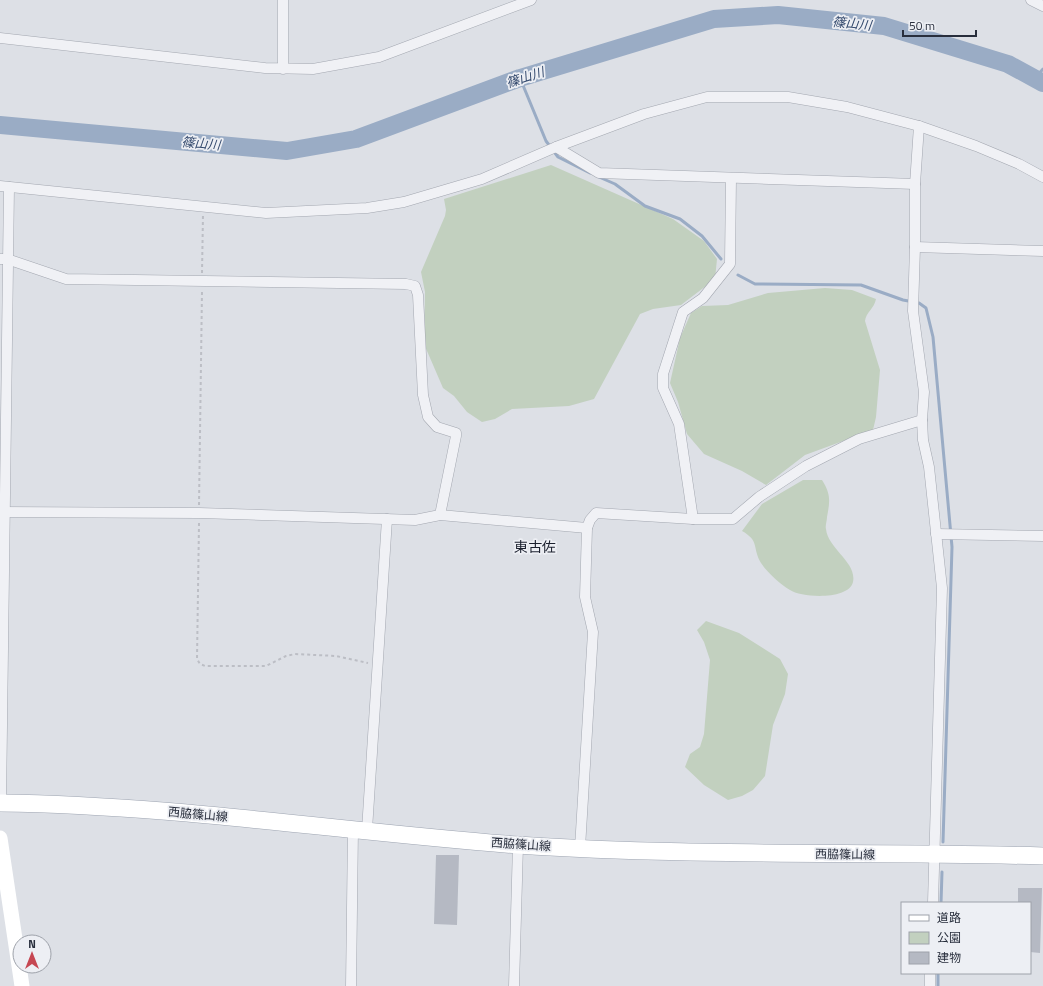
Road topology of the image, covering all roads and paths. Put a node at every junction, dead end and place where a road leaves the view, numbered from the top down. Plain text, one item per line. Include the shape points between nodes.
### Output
1 (283, 0) edge
2 (531, 0) edge
3 (1030, 0) edge
4 (1043, 6) edge
5 (0, 38) edge
6 (284, 69) junction
7 (919, 126) junction
8 (556, 147) junction
9 (1043, 177) edge
10 (731, 178) junction
11 (915, 184) junction
12 (4, 187) edge
13 (203, 208) junction
14 (915, 247) junction
15 (1043, 251) edge
16 (3, 259) edge
17 (202, 281) junction
18 (922, 420) junction
19 (2, 512) edge
20 (199, 513) junction
21 (440, 515) junction
22 (387, 519) junction
23 (693, 519) junction
24 (587, 528) junction
25 (936, 534) junction
26 (1043, 536) edge
27 (377, 666) junction
28 (0, 803) edge
29 (360, 829) junction
30 (0, 838) edge
31 (518, 845) junction
32 (580, 848) junction
33 (934, 855) junction
34 (1043, 856) edge
35 (933, 902) edge
36 (930, 974) edge
37 (22, 986) edge
38 (351, 986) edge
39 (514, 986) edge
40 (930, 986) edge

1 - 6 street
2 - 6 street via 379,57 313,69
3 - 4 street
5 - 6 street
7 - 8 street via 847,107 788,96 707,97 644,114
7 - 9 street via 976,146
7 - 11 street
8 - 10 street via 599,173
8 - 13 street via 482,179 389,205 266,213
10 - 11 street
10 - 23 street via 730,264 703,298 683,312 663,374 663,388 679,424
11 - 14 street
12 - 13 street
12 - 16 street
13 - 17 path
14 - 15 street
14 - 18 street via 913,311 924,392
16 - 17 street via 66,279
16 - 19 street
17 - 20 path
17 - 21 street via 415,286 418,295 422,395 428,417 437,427 456,432
18 - 23 street via 859,439 806,466 759,497 733,519
18 - 25 street
19 - 20 street
19 - 28 street
20 - 22 street
20 - 27 path via 197,659 200,664 266,666 295,654 336,656
21 - 22 street via 415,520
21 - 24 street
22 - 27 street
23 - 24 street via 596,513
24 - 32 street via 585,597 593,632
25 - 26 street
25 - 33 street via 942,588
27 - 29 street
28 - 29 main road, 西脇篠山線 via 154,810
29 - 31 main road, 西脇篠山線
29 - 38 street
30 - 37 street
31 - 32 main road, 西脇篠山線
31 - 39 street
32 - 33 main road, 西脇篠山線
33 - 34 main road, 西脇篠山線
33 - 35 street
36 - 40 street

